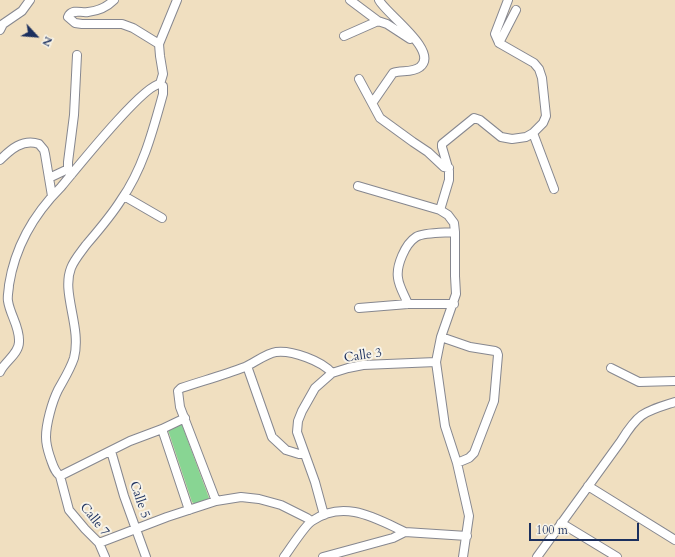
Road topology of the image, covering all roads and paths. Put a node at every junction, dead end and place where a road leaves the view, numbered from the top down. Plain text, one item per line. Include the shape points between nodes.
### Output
1 (30, 0) edge
2 (114, 0) edge
3 (177, 0) edge
4 (350, 0) edge
5 (379, 0) edge
6 (508, 0) edge
7 (516, 10) dead end
8 (378, 21) junction
9 (0, 30) edge
10 (344, 36) dead end
11 (413, 38) junction
12 (498, 43) junction
13 (159, 44) junction
14 (77, 55) dead end
15 (359, 79) dead end
16 (160, 84) junction
17 (373, 102) junction
18 (533, 133) junction
19 (0, 160) edge
20 (449, 168) junction
21 (70, 172) junction
22 (49, 178) junction
23 (358, 186) dead end
24 (554, 189) dead end
25 (52, 196) junction
26 (124, 196) junction
27 (440, 210) junction
28 (162, 218) dead end
29 (455, 232) junction
30 (408, 304) junction
31 (454, 304) junction
32 (359, 308) dead end
33 (441, 337) junction
34 (436, 362) junction
35 (246, 366) junction
36 (611, 368) dead end
37 (0, 372) edge
38 (332, 373) junction
39 (675, 381) edge
40 (675, 402) edge
41 (185, 418) junction
42 (162, 429) junction
43 (111, 450) junction
44 (304, 454) junction
45 (457, 463) junction
46 (60, 476) junction
47 (588, 486) junction
48 (216, 501) junction
49 (189, 510) junction
50 (324, 515) junction
51 (311, 521) junction
52 (561, 523) junction
53 (136, 529) junction
54 (405, 532) junction
55 (467, 536) junction
56 (675, 540) edge
57 (99, 543) junction
58 (105, 557) edge
59 (146, 557) edge
60 (284, 557) edge
61 (323, 557) edge
62 (463, 557) edge
63 (537, 557) edge
64 (617, 557) edge

1 - 9 street via 22,11 3,24
2 - 13 street via 98,10 73,11 68,18 82,24 122,24
3 - 13 street
4 - 8 street
5 - 11 street
6 - 12 street via 495,34
7 - 12 street
8 - 10 street
8 - 11 street via 408,38
11 - 17 street via 424,53 424,62 408,72 393,73
12 - 18 street via 534,63 539,69 546,116
13 - 16 street, Calle 7 via 163,74
14 - 21 street via 74,115 68,162
15 - 17 street
16 - 21 street via 146,92
16 - 26 street, Calle 7 via 163,94 140,168
17 - 20 street via 380,118 428,152 444,167
18 - 20 street via 518,139 501,137 474,118 442,144
18 - 24 street
19 - 22 street via 19,145 27,142 36,143 44,150
20 - 27 street via 449,180
21 - 22 street
21 - 25 street
22 - 25 street
23 - 27 street
25 - 37 street via 34,218 17,252 8,300 20,342
26 - 28 street
26 - 46 street, Calle 7 via 71,266 69,292 76,346 66,377 58,391 46,438 55,471
27 - 29 street via 451,218
29 - 30 street via 417,237 410,242 398,272 398,279
29 - 31 street
30 - 31 street
30 - 32 street
31 - 33 street
33 - 34 street
33 - 45 street via 470,347 492,350 498,355 492,408 474,453 470,458
34 - 38 street, Calle 3 via 363,365
34 - 45 street via 445,426
35 - 38 street via 275,352 290,353 323,365
35 - 41 street via 181,388 178,396
35 - 44 street via 272,437 286,450
36 - 39 street via 639,382
38 - 44 street, Calle 3 via 315,388 298,421 297,432
40 - 47 street via 641,414 631,424
41 - 42 street
41 - 48 street
42 - 43 street
42 - 49 street
43 - 46 street
43 - 53 street, Calle 5
44 - 50 street, Calle 3
45 - 55 street via 469,516
46 - 57 street, Calle 7 via 69,510
47 - 52 street
47 - 56 street
48 - 49 street
48 - 51 street via 241,497 259,498 281,505
49 - 53 street
50 - 51 street
50 - 54 street via 336,511 353,511 370,515
51 - 60 street
52 - 63 street
52 - 64 street
53 - 57 street
53 - 59 street, Calle 5
54 - 55 street
54 - 61 street via 393,538
55 - 62 street
57 - 58 street, Calle 7

